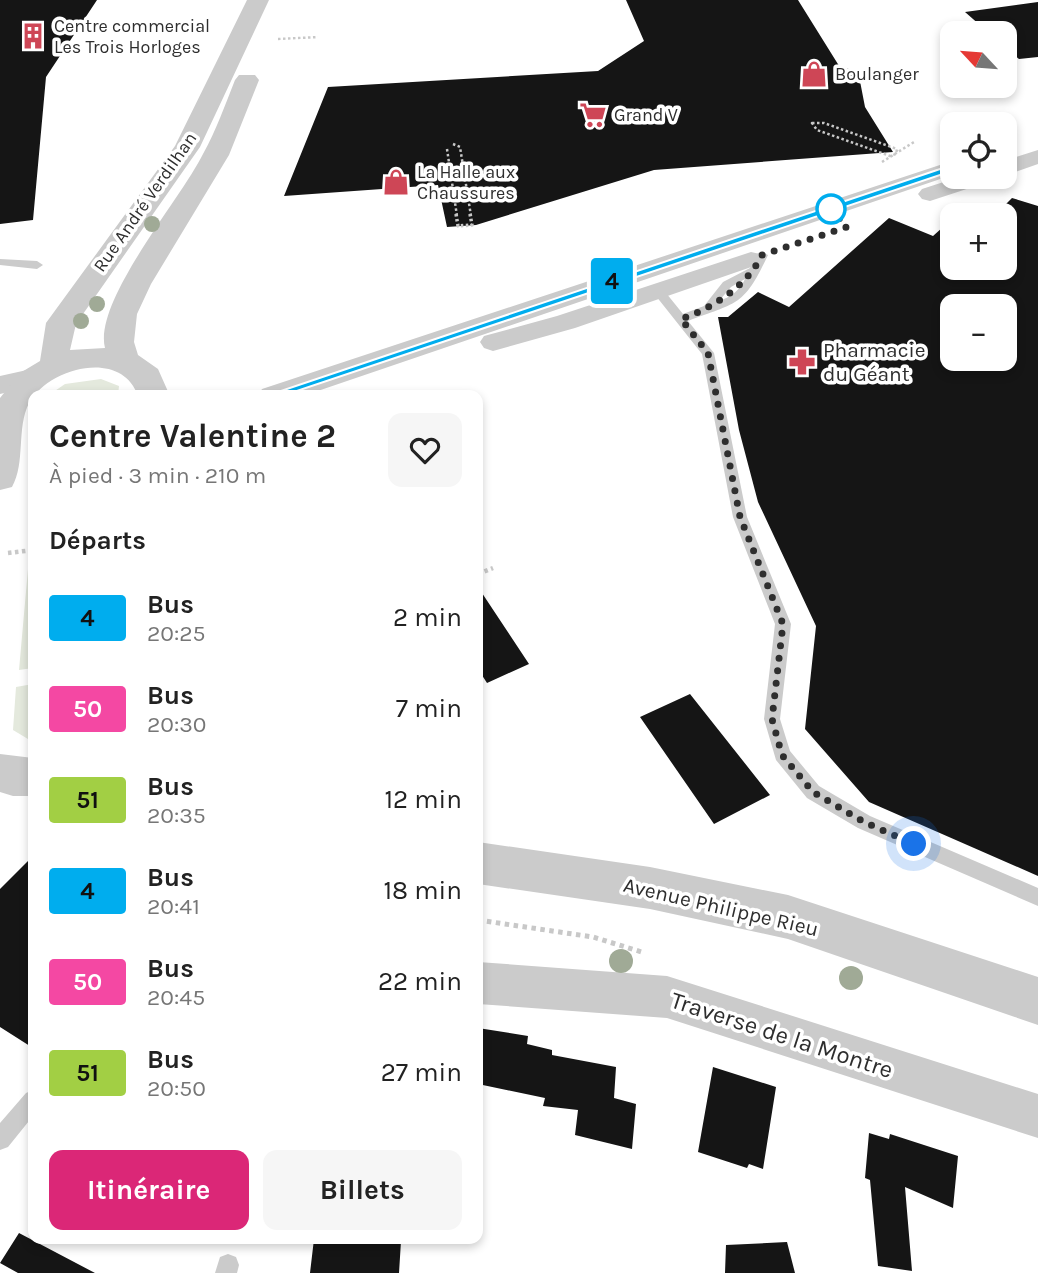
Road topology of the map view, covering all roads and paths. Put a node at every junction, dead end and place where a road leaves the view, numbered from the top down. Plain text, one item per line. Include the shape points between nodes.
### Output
1 (258, 0) edge
2 (283, 0) edge
3 (318, 37) dead end
4 (278, 39) dead end
5 (1038, 140) edge
6 (914, 142) dead end
7 (453, 144) dead end
8 (1017, 147) edge
9 (447, 149) dead end
10 (896, 154) junction
11 (1038, 157) edge
12 (1017, 164) edge
13 (940, 172) edge
14 (949, 189) edge
15 (0, 262) edge
16 (759, 262) junction
17 (37, 265) dead end
18 (658, 291) junction
19 (681, 319) junction
20 (124, 360) junction
21 (46, 372) junction
22 (0, 385) edge
23 (153, 390) edge
24 (290, 390) edge
25 (350, 390) edge
26 (4, 429) edge
27 (0, 478) edge
28 (28, 551) edge
29 (8, 553) dead end
30 (493, 568) dead end
31 (483, 572) edge
32 (0, 772) edge
33 (28, 777) edge
34 (483, 864) edge
35 (1038, 897) edge
36 (483, 983) edge
37 (1038, 1001) edge
38 (28, 1106) edge
39 (1038, 1116) edge
40 (0, 1139) edge

1 - 21 street, Rue André Verdilhan via 187,148 61,323
2 - 20 street, Rue André Verdilhan via 216,155 122,314 119,342
3 - 4 path
5 - 8 street
6 - 10 path
7 - 9 path via 460,147 472,225 458,226
10 - 10 path via 897,149 824,123 812,123 817,130 890,156
11 - 12 street
13 - 24 street
14 - 16 street
15 - 17 lane
16 - 18 street
16 - 19 lane via 747,287 733,300
18 - 19 lane
18 - 25 street
19 - 35 lane via 708,353 740,517 783,624 772,719 782,755 813,792 864,822
20 - 21 street via 86,359
20 - 23 street via 141,368
21 - 22 street
21 - 26 street via 16,397
26 - 27 street
28 - 29 path
30 - 31 path
32 - 33 street
34 - 37 street, Avenue Philippe Rieu via 650,888 788,917
36 - 39 street, Traverse de la Montre via 667,997
38 - 40 lane

